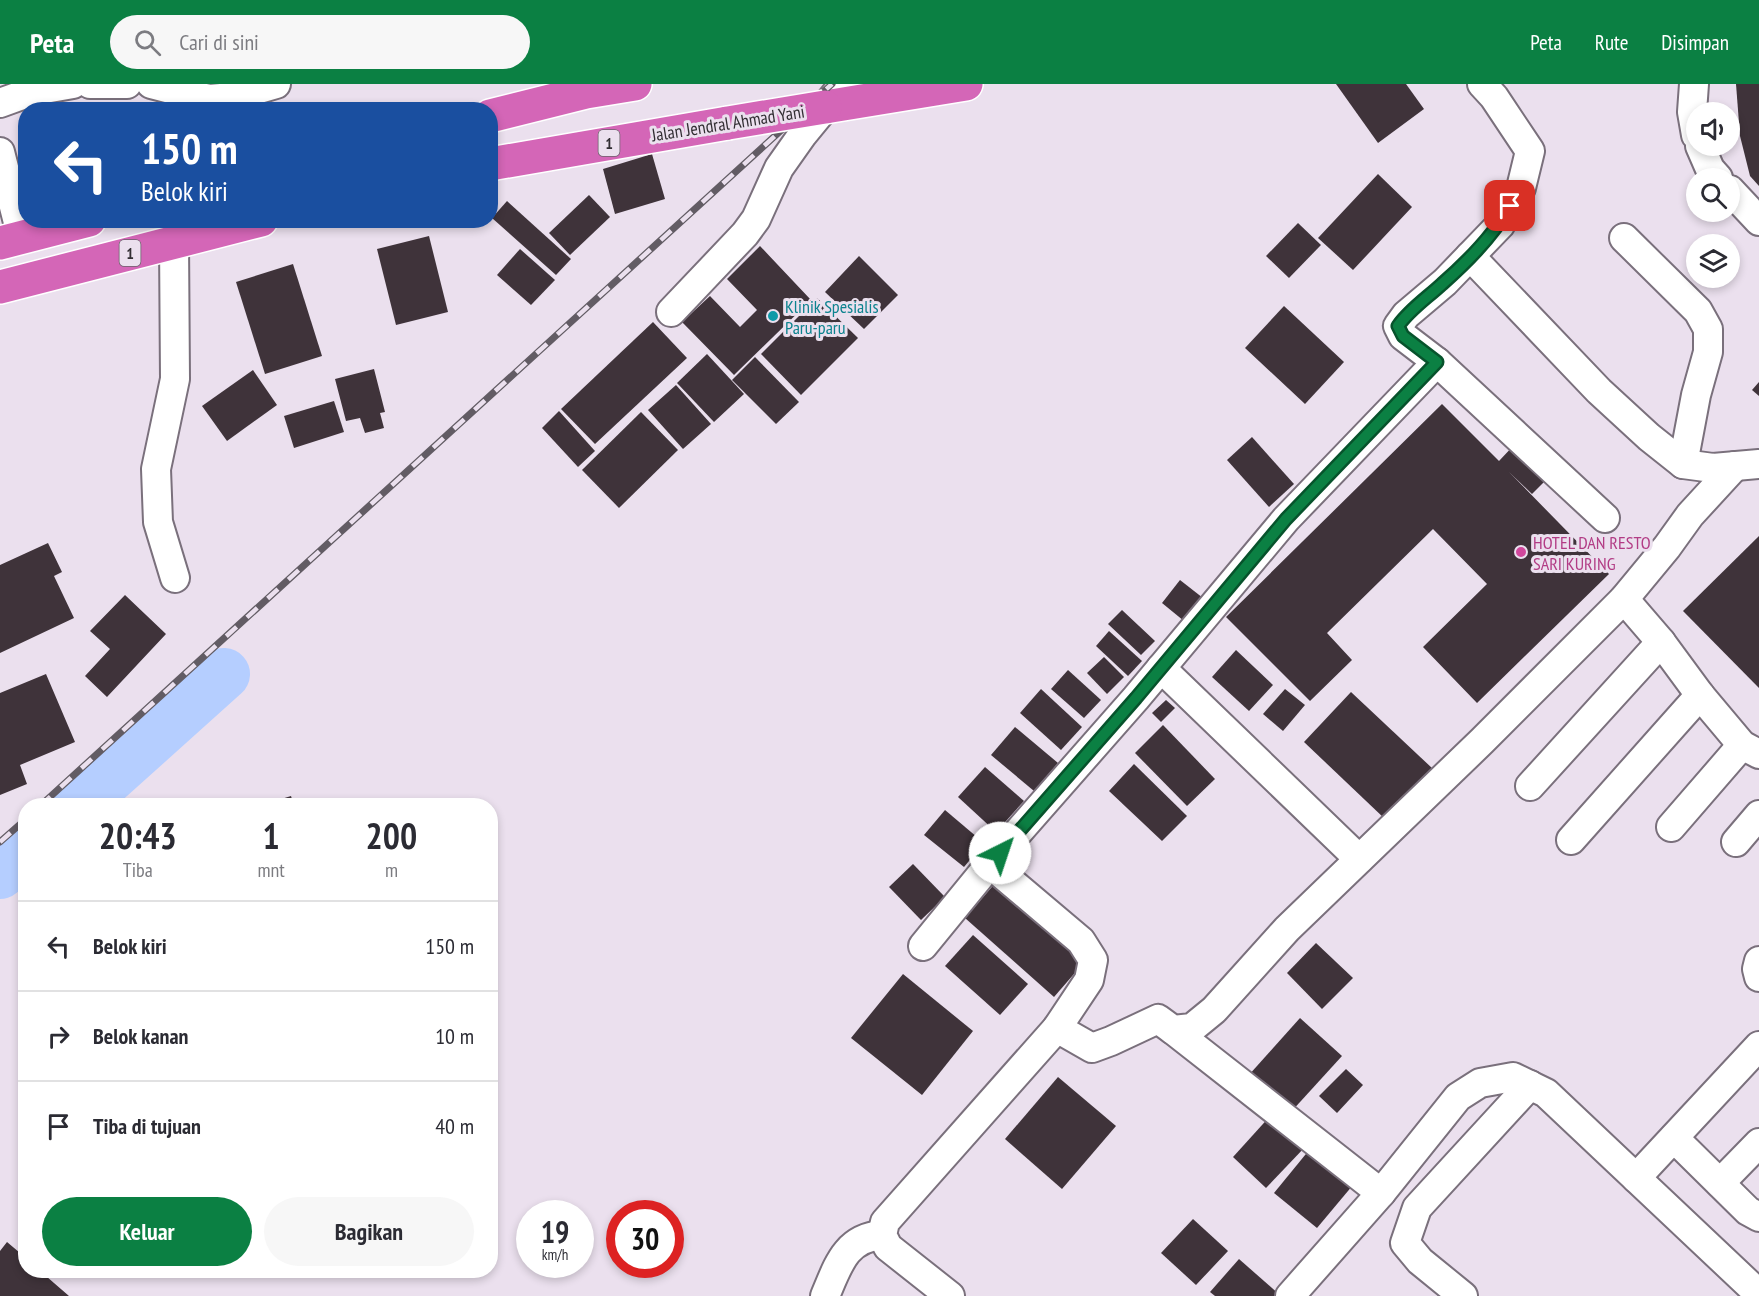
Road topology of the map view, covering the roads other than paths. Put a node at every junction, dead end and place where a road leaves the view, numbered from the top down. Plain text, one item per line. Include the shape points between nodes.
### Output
1 (73, 84) edge
2 (90, 84) edge
3 (127, 84) edge
4 (151, 84) edge
5 (276, 84) edge
6 (635, 84) edge
7 (844, 84) edge
8 (966, 84) edge
9 (1482, 84) edge
10 (1694, 84) edge
11 (1693, 102) edge
12 (0, 103) edge
13 (498, 114) edge
14 (0, 152) edge
15 (498, 163) edge
16 (1740, 201) edge
17 (1759, 221) edge
18 (59, 228) edge
19 (229, 228) edge
20 (1624, 238) dead end
21 (11, 241) edge
22 (174, 242) junction
23 (1470, 256) junction
24 (0, 287) edge
25 (671, 312) dead end
26 (1437, 362) junction
27 (1683, 464) junction
28 (1747, 465) edge
29 (1605, 518) dead end
30 (175, 578) dead end
31 (1624, 599) junction
32 (1661, 642) junction
33 (1161, 668) junction
34 (1700, 694) junction
35 (1751, 749) edge
36 (1530, 786) dead end
37 (1759, 815) edge
38 (1671, 826) dead end
39 (1571, 840) dead end
40 (1736, 842) dead end
41 (1359, 859) junction
42 (990, 864) junction
43 (923, 946) dead end
44 (1759, 961) edge
45 (1759, 977) edge
46 (1057, 1028) junction
47 (1173, 1030) junction
48 (1759, 1046) edge
49 (1530, 1085) junction
50 (1674, 1138) junction
51 (1759, 1143) edge
52 (1636, 1178) junction
53 (1720, 1183) junction
54 (1381, 1193) junction
55 (1759, 1217) edge
56 (882, 1235) junction
57 (1759, 1294) edge
58 (825, 1296) edge
59 (950, 1296) edge
60 (1290, 1296) edge
61 (1463, 1296) edge

1 - 12 street via 33,91
2 - 3 street
4 - 5 street via 209,99 232,97
6 - 13 highway
7 - 25 street via 778,168 756,219 745,234
8 - 15 highway, Jalan Jendral Ahmad Yani / 1, bridge
9 - 23 street via 1530,151 1521,188 1500,225
10 - 11 street
14 - 21 street
16 - 17 street
18 - 21 highway
19 - 22 highway, 1
20 - 27 street via 1698,311 1708,329 1708,352
22 - 24 highway, 1
22 - 30 street via 175,380 156,469 158,522
23 - 26 street via 1398,326 1403,336
23 - 27 street via 1599,391
26 - 29 street
26 - 33 street via 1286,519
27 - 28 street via 1713,468
28 - 31 street via 1690,515
31 - 32 street
31 - 41 street
32 - 34 street
32 - 36 street
33 - 41 street
33 - 42 street
34 - 35 street
34 - 39 street
35 - 38 street
37 - 40 street
41 - 47 street via 1287,929 1214,1010 1192,1028
42 - 43 street
42 - 46 street via 1081,941 1093,960 1089,980
44 - 45 street
46 - 47 street via 1092,1048 1158,1019
46 - 56 street via 885,1222
47 - 54 street
48 - 50 street
49 - 52 street via 1546,1093
49 - 54 street via 1513,1077 1480,1083 1458,1097
49 - 61 street via 1417,1208 1405,1243 1420,1261
50 - 52 street
50 - 53 street
51 - 53 street
52 - 57 street
53 - 55 street
54 - 60 street
56 - 58 street via 870,1236 852,1246 842,1258
56 - 59 street via 888,1248

